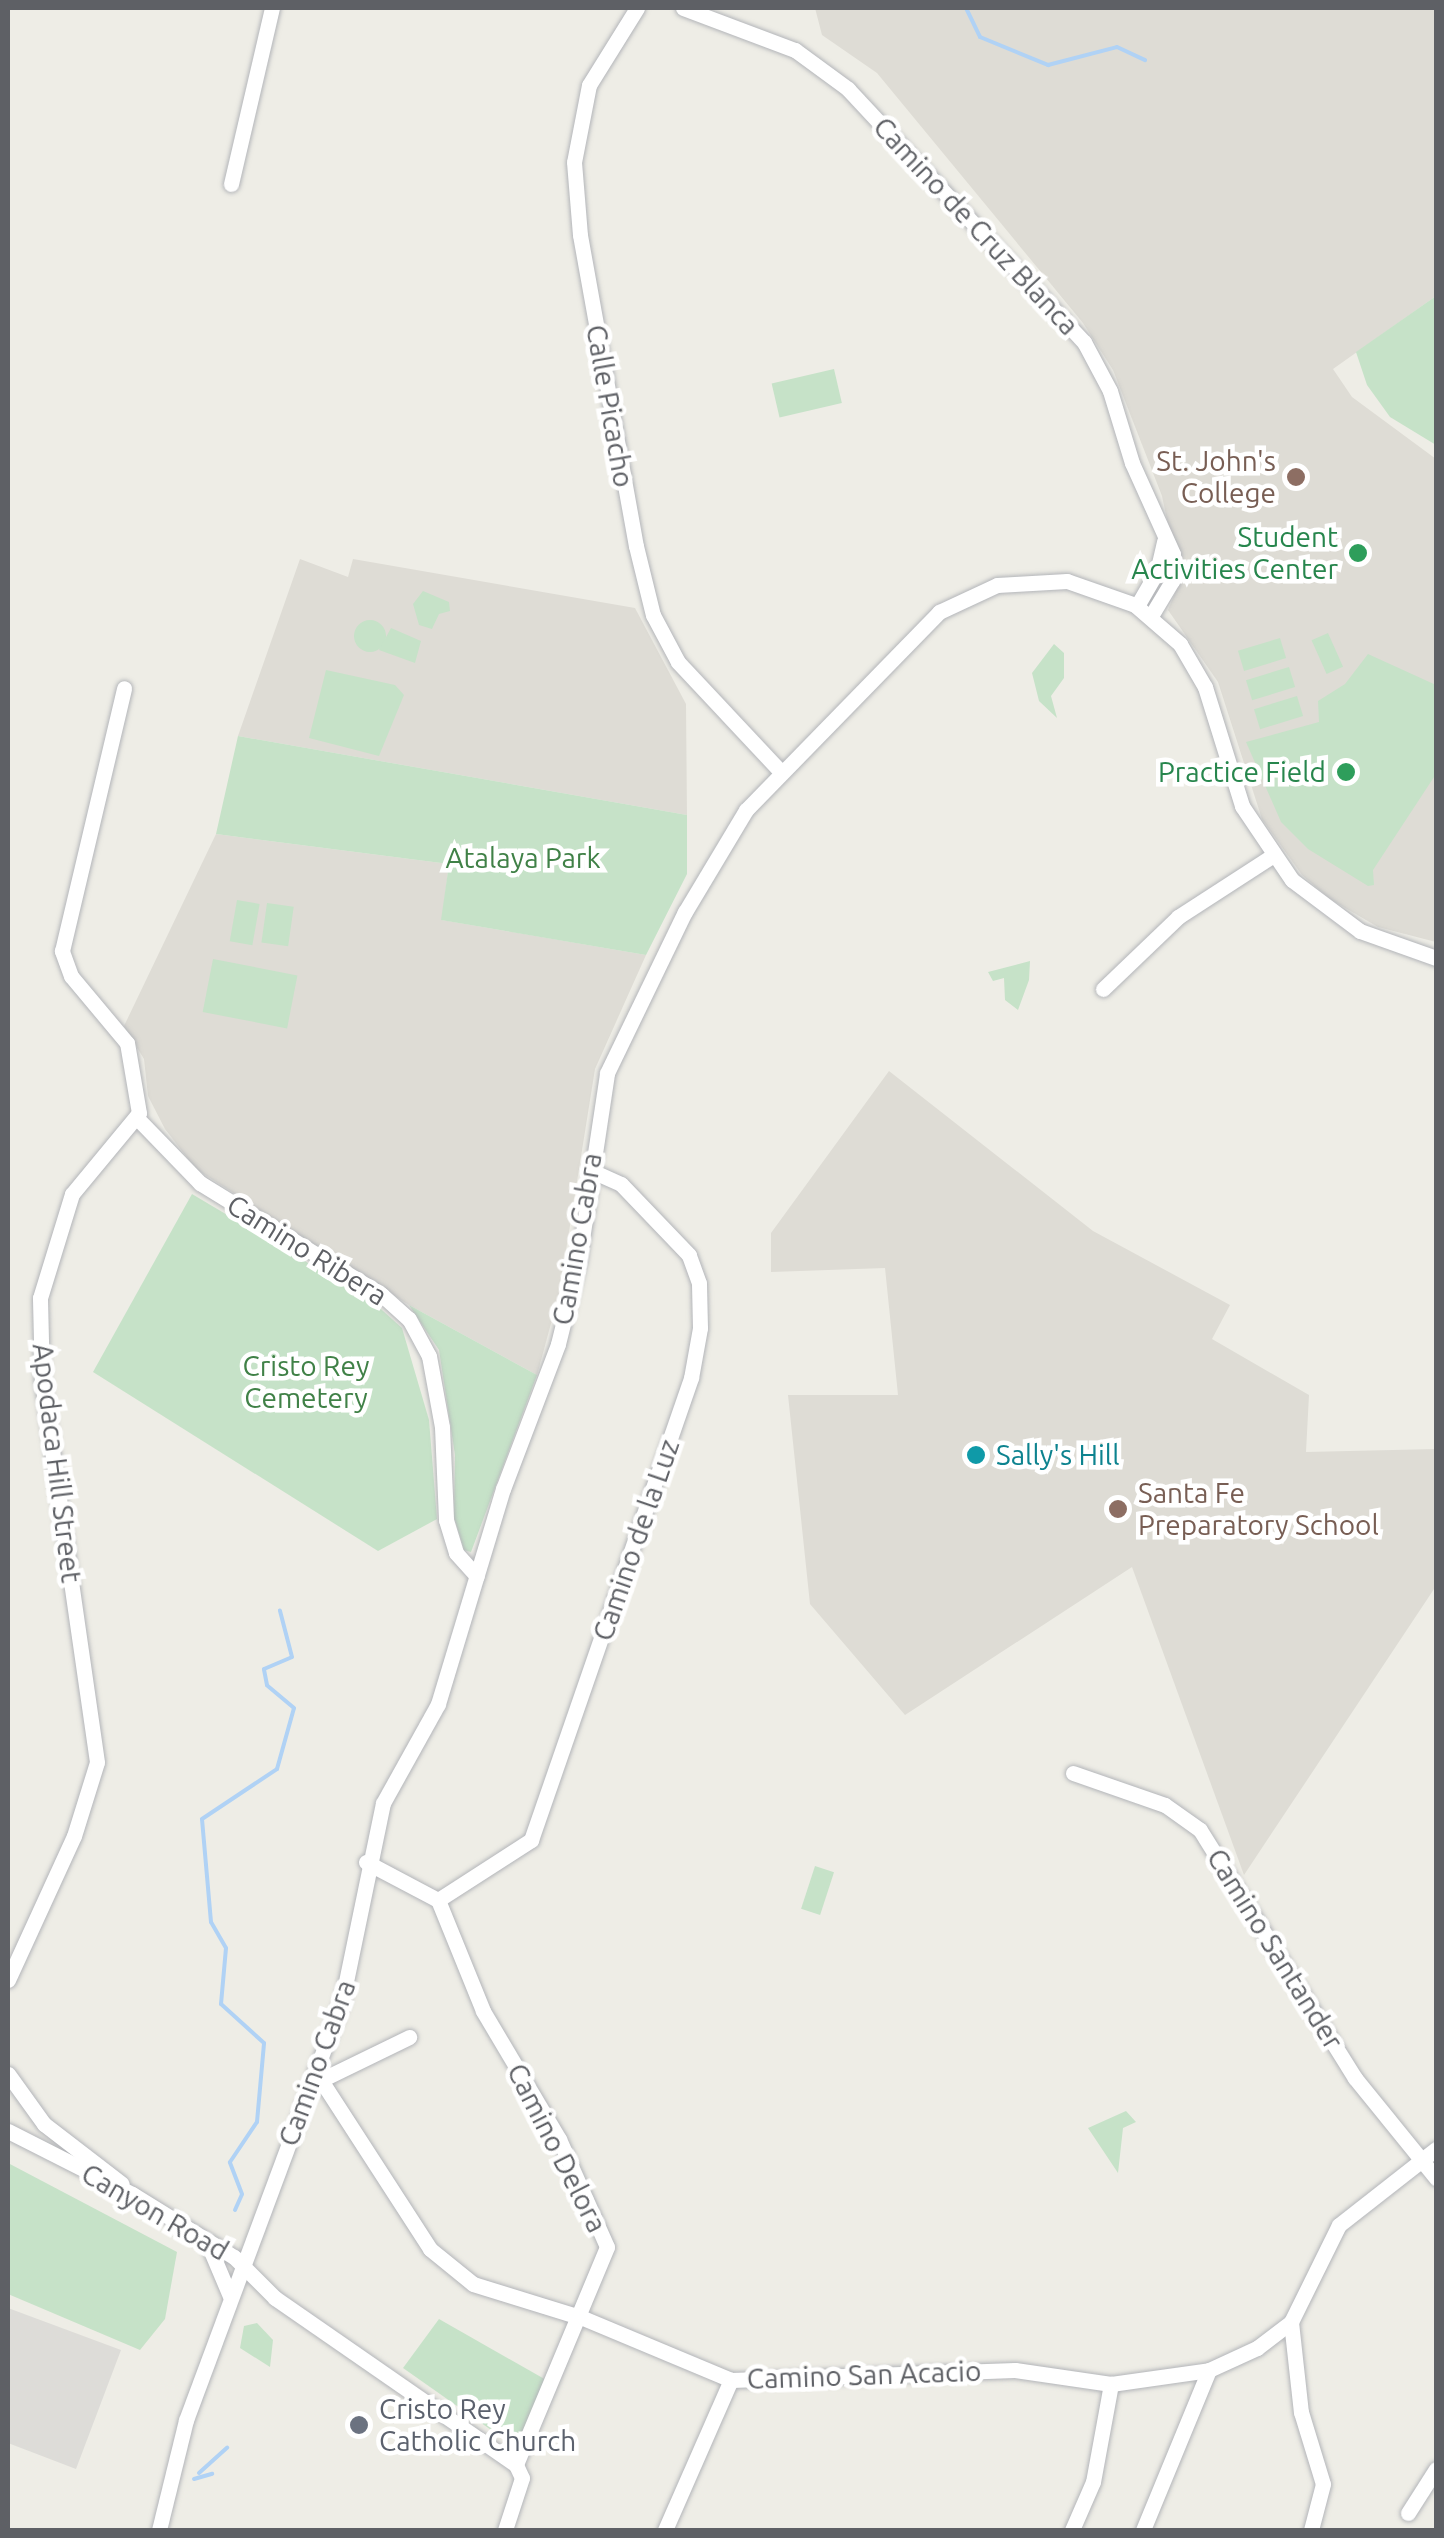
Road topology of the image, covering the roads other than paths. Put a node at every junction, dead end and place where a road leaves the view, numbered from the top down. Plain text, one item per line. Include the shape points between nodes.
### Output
1 (272, 8) edge
2 (637, 8) edge
3 (683, 8) edge
4 (231, 184) dead end
5 (1144, 612) junction
6 (124, 688) dead end
7 (781, 772) junction
8 (1272, 856) junction
9 (1436, 958) edge
10 (1103, 988) dead end
11 (137, 1118) junction
12 (590, 1170) junction
13 (477, 1576) junction
14 (1074, 1773) dead end
15 (366, 1862) junction
16 (438, 1900) junction
17 (8, 1980) edge
18 (409, 2037) dead end
19 (8, 2074) edge
20 (319, 2075) junction
21 (8, 2131) edge
22 (1436, 2148) edge
23 (1420, 2160) junction
24 (1436, 2178) edge
25 (132, 2194) junction
26 (206, 2240) junction
27 (244, 2264) junction
28 (231, 2297) junction
29 (582, 2318) junction
30 (1291, 2322) junction
31 (1208, 2370) junction
32 (731, 2380) junction
33 (1112, 2384) junction
34 (516, 2466) junction
35 (1436, 2469) edge
36 (1408, 2514) dead end
37 (162, 2530) edge
38 (505, 2530) edge
39 (665, 2530) edge
40 (1072, 2530) edge
41 (1143, 2530) edge
42 (1311, 2530) edge

1 - 4 street
2 - 7 street, Calle Picacho via 589,85 574,162 580,235 636,546 652,615 678,662
3 - 5 street, Camino de Cruz Blanca via 794,50 848,89 1076,333 1110,391 1176,568
5 - 7 street, Camino Cabra via 1067,581 981,590 939,612
5 - 8 street via 1200,675 1242,806
6 - 11 street via 62,951 71,976 132,1054
7 - 12 street, Camino Cabra via 726,836 620,1045 600,1097
8 - 9 street via 1341,920 1381,942
8 - 10 street via 1178,916
11 - 13 street, Camino Ribera via 200,1182 382,1295 409,1319 429,1356 442,1427 446,1520 456,1553
11 - 17 street, Apodaca Hill Street via 72,1194 40,1298 42,1380 96,1762 74,1836
12 - 13 street, Camino Cabra via 569,1307
12 - 16 street, Camino de la Luz via 621,1184 689,1255 700,1328 691,1378 531,1840
13 - 15 street, Camino Cabra via 438,1704 393,1777
14 - 23 street, Camino Santander via 1150,1798 1200,1830 1355,2078
15 - 16 street
15 - 20 street, Camino Cabra via 353,1962
16 - 29 street, Camino Delora via 483,2011 559,2139 606,2240 607,2257
18 - 20 street
19 - 25 street via 44,2124 104,2165
20 - 27 street, Camino Cabra
20 - 29 street, Camino San Acacio via 430,2248 473,2284
21 - 25 street, Canyon Road
22 - 23 street, Camino San Acacio
23 - 24 street, Camino Santander
23 - 30 street, Camino San Acacio via 1340,2225
25 - 26 street, Canyon Road
26 - 27 street, Canyon Road
26 - 28 street
27 - 28 street, Canyon Road
27 - 34 street via 274,2298
28 - 37 street, Canyon Road via 166,2498
29 - 32 street, Camino San Acacio
29 - 34 street, Camino Delora
30 - 31 street, Camino San Acacio via 1257,2348
30 - 42 street via 1301,2412 1323,2484
31 - 33 street, Camino San Acacio
31 - 41 street
32 - 33 street, Camino San Acacio via 1015,2370
32 - 39 street
33 - 40 street via 1094,2482
34 - 38 street, Camino Delora via 522,2478
35 - 36 street

